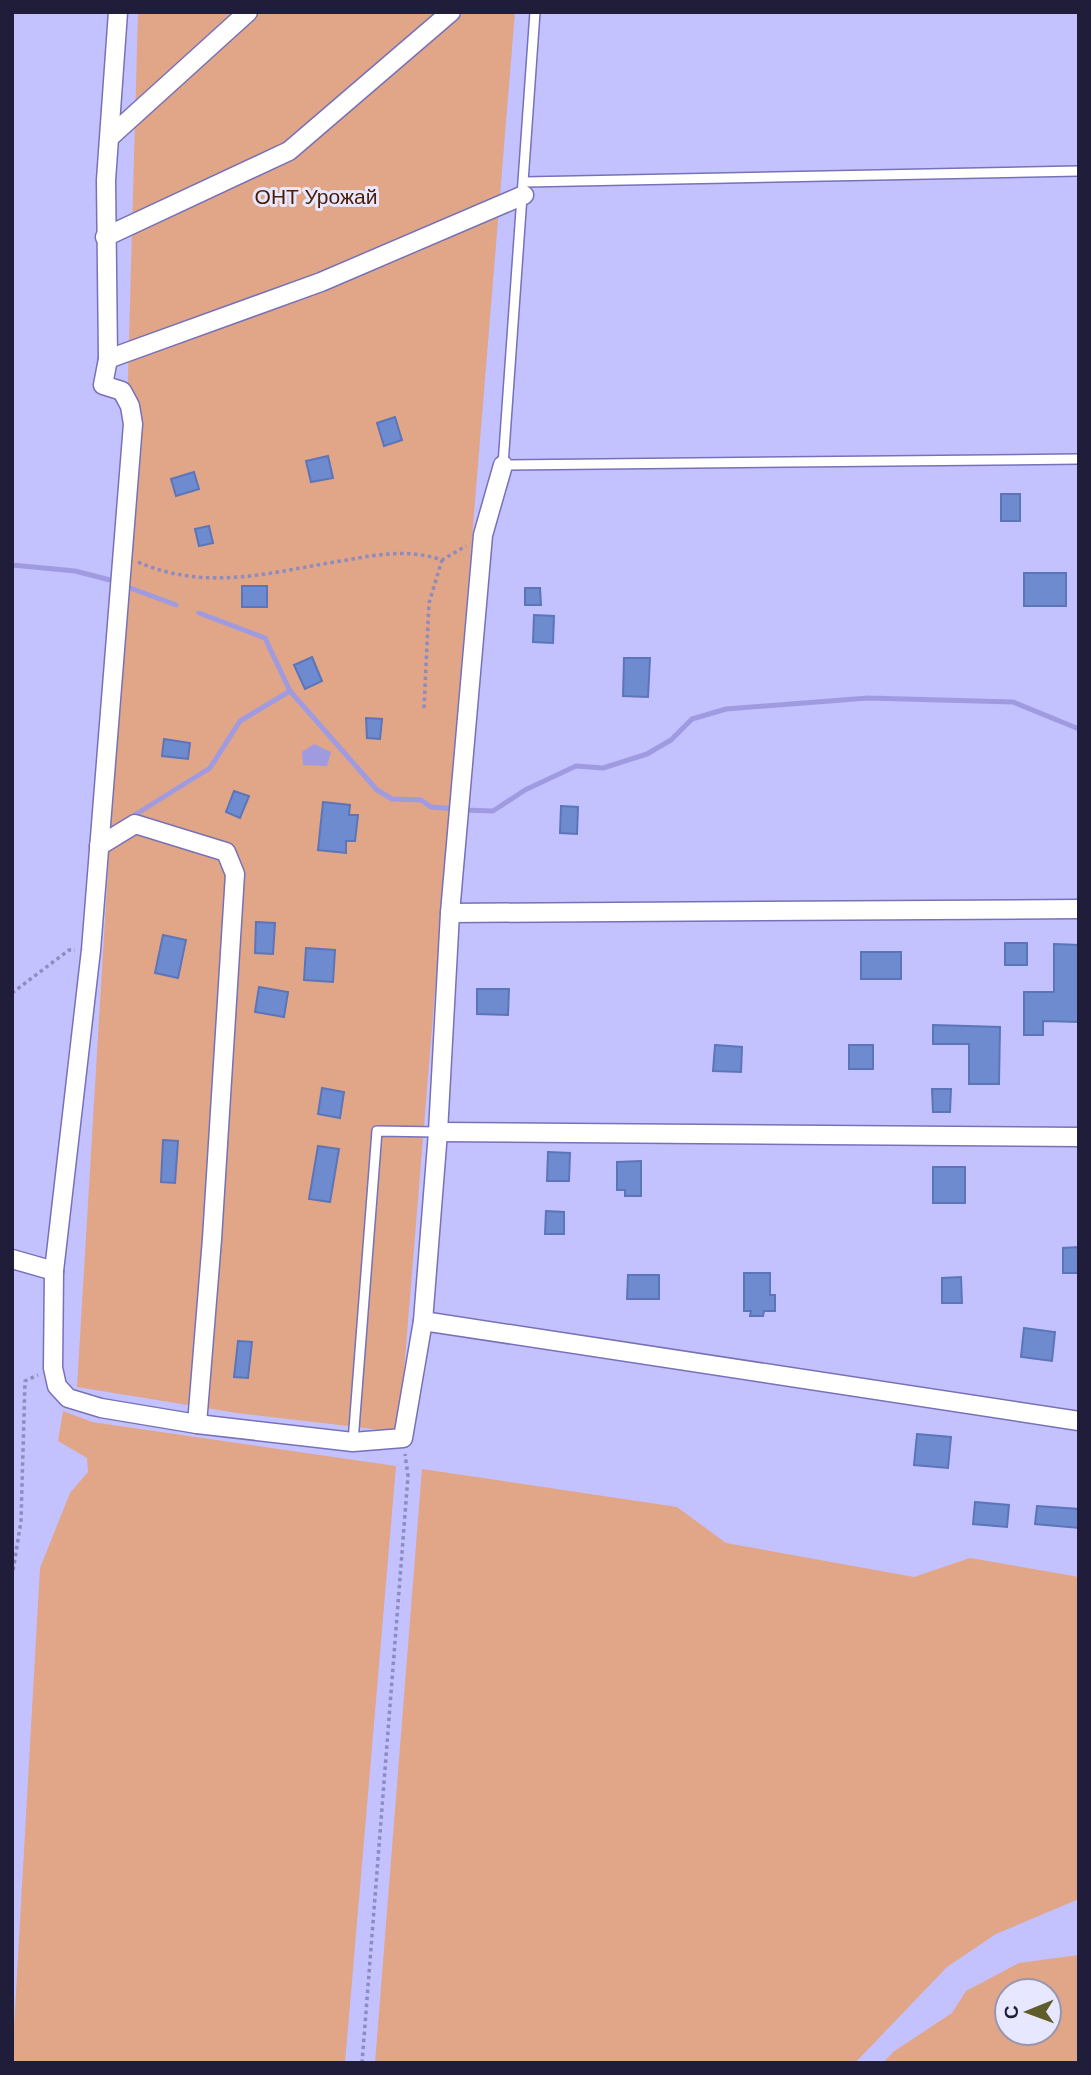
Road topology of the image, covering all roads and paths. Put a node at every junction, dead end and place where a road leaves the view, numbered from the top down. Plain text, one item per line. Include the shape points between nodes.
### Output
1 (118, 12) edge
2 (248, 12) edge
3 (451, 12) edge
4 (535, 12) edge
5 (110, 137) junction
6 (1079, 171) edge
7 (524, 188) junction
8 (105, 237) junction
9 (108, 359) junction
10 (1079, 459) edge
11 (503, 466) junction
12 (483, 535) junction
13 (120, 555) junction
14 (442, 560) junction
15 (424, 708) dead end
16 (99, 846) junction
17 (1079, 909) edge
18 (450, 913) junction
19 (91, 950) junction
20 (12, 993) edge
21 (438, 1132) junction
22 (1079, 1137) edge
23 (12, 1259) edge
24 (54, 1271) junction
25 (423, 1321) junction
26 (54, 1368) junction
27 (1079, 1421) edge
28 (197, 1424) junction
29 (403, 1438) junction
30 (354, 1442) junction
31 (12, 1577) edge
32 (362, 2063) edge

1 - 5 street
2 - 5 street
3 - 8 street via 289,151
4 - 7 lane
5 - 8 street
6 - 7 lane
7 - 9 street via 321,282
7 - 11 lane
8 - 9 street
9 - 13 street via 103,385 122,391 133,424
10 - 11 lane
11 - 12 street
12 - 14 path
12 - 18 street
13 - 14 path via 187,579 221,580 374,555 418,552
13 - 16 street
14 - 15 path via 429,603
16 - 19 street
16 - 28 street via 135,824 226,852 235,874
17 - 18 street
18 - 21 street
19 - 20 path via 69,950
19 - 24 street
21 - 22 street
21 - 25 street
21 - 30 lane via 377,1131
23 - 24 street
24 - 26 street
25 - 27 street
25 - 29 street
26 - 28 street via 57,1386 68,1398
26 - 31 path via 25,1381 21,1521
28 - 30 street
29 - 30 street
29 - 32 path via 408,1476

